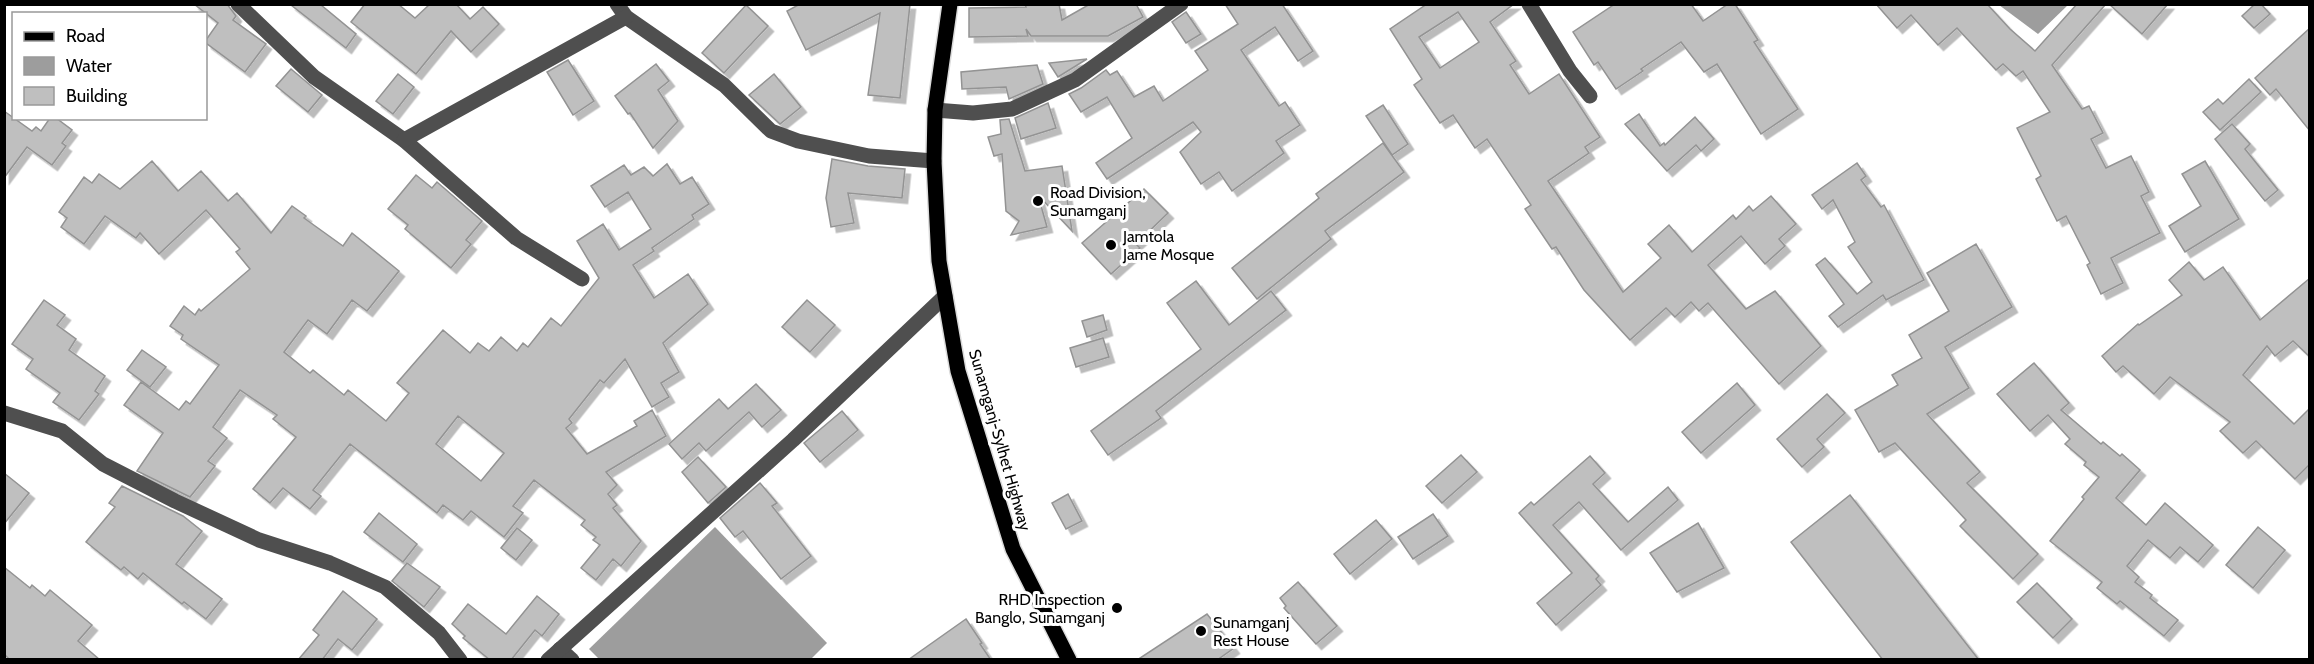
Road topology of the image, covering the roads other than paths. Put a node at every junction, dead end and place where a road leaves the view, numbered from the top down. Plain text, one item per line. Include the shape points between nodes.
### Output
1 (238, 4) edge
2 (950, 4) edge
3 (1181, 4) edge
4 (1529, 4) edge
5 (621, 11) edge
6 (1590, 96) dead end
7 (935, 110) junction
8 (404, 140) junction
9 (934, 161) junction
10 (582, 279) dead end
11 (945, 296) junction
12 (4, 414) edge
13 (566, 654) edge
14 (460, 660) edge
15 (548, 660) edge
16 (1069, 660) edge

1 - 8 street via 314,77
2 - 7 main road, Sunamganj-Sylhet Highway
3 - 7 street via 1075,80 1012,109 973,113
4 - 6 street
5 - 8 street
5 - 9 street via 723,85 771,131 798,141 869,156
7 - 9 main road, Sunamganj-Sylhet Highway
8 - 10 street via 516,238
9 - 11 main road, Sunamganj-Sylhet Highway via 939,261
11 - 13 street
11 - 16 main road, Sunamganj-Sylhet Highway via 958,370 1013,549
12 - 14 street via 62,431 103,465 259,540 330,563 385,587 439,633
13 - 15 street

